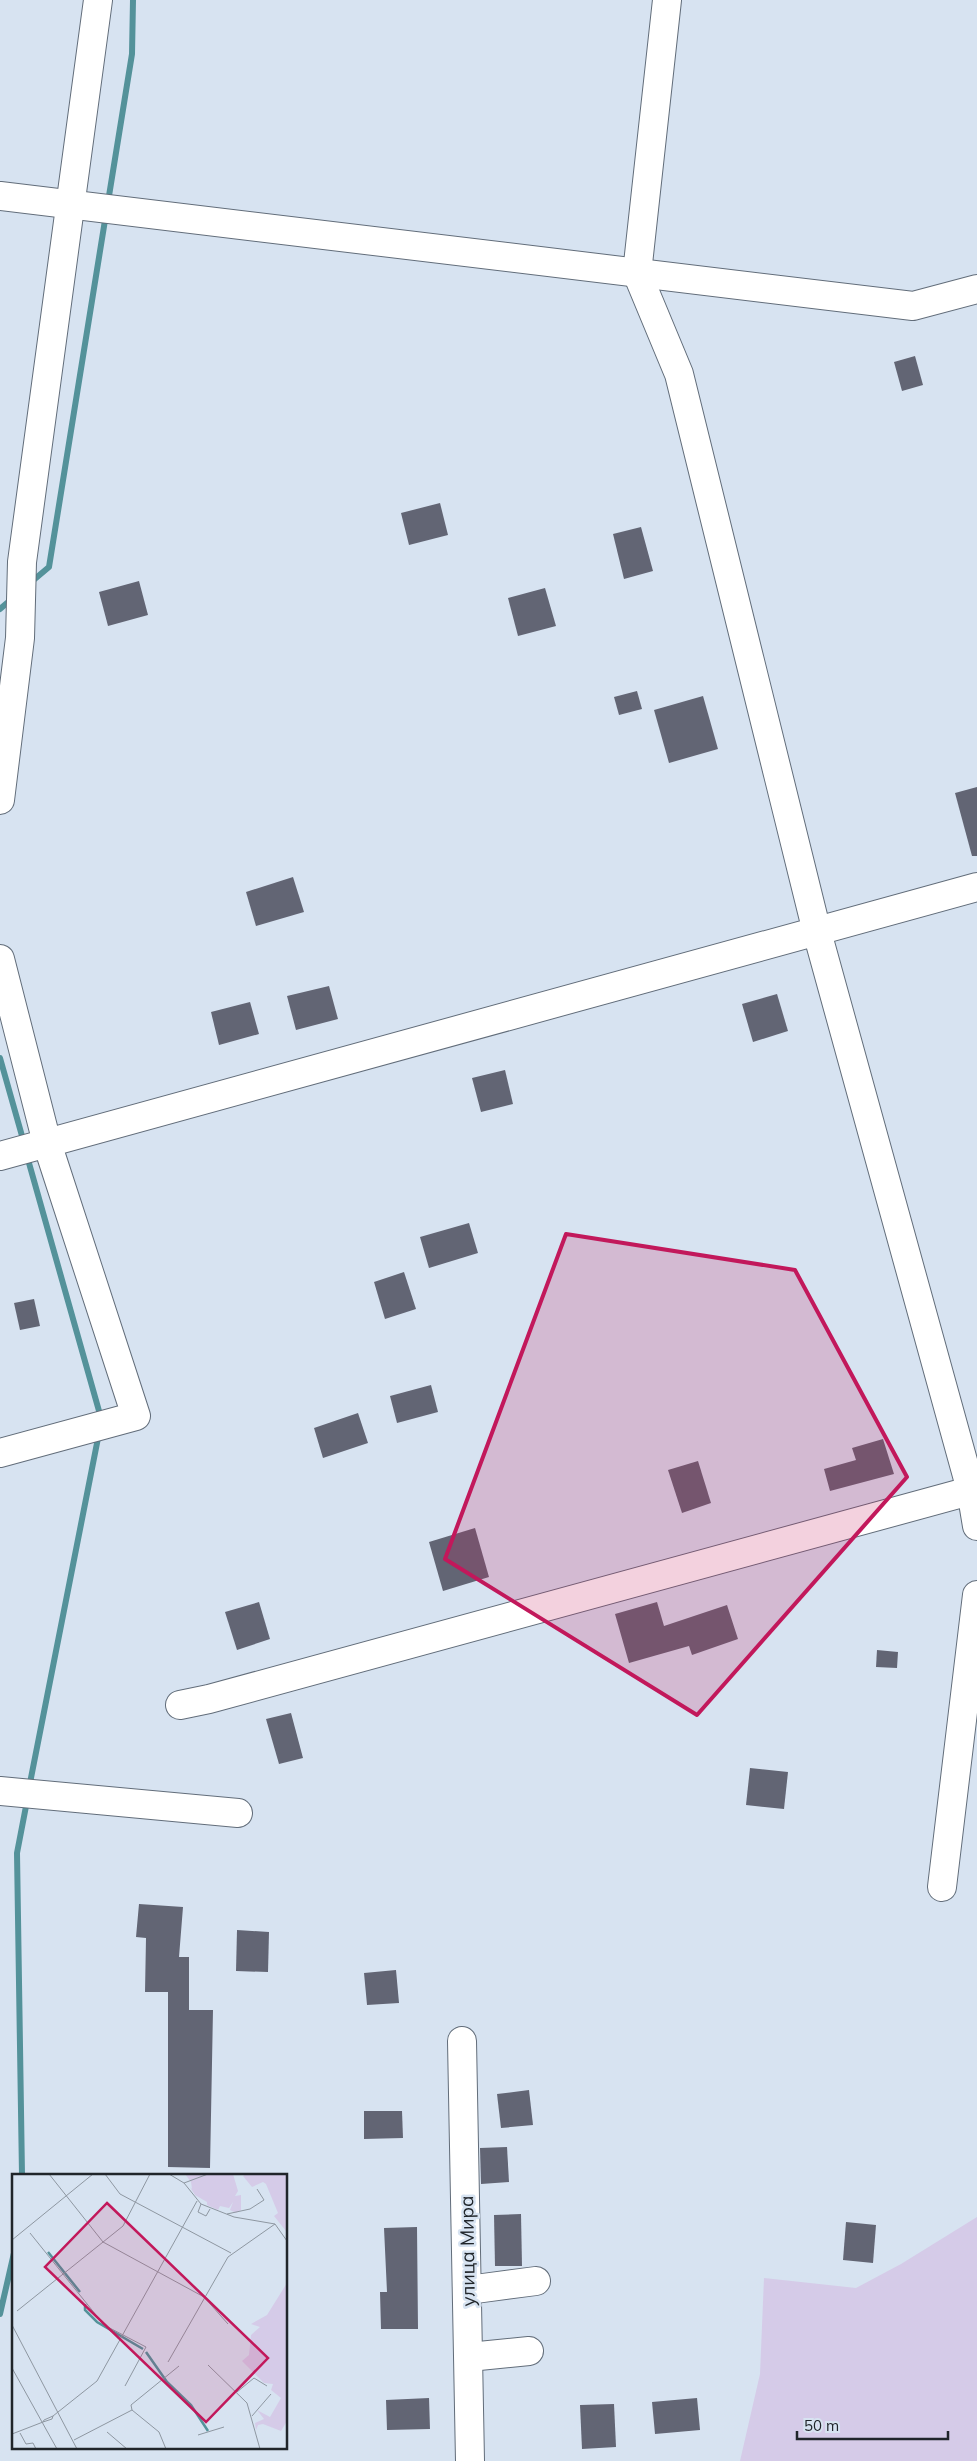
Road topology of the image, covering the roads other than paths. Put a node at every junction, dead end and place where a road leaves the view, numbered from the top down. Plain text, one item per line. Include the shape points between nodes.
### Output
1 (98, 0) edge
2 (667, 0) edge
3 (0, 196) edge
4 (71, 206) junction
5 (637, 273) junction
6 (977, 289) edge
7 (0, 800) edge
8 (977, 886) edge
9 (817, 932) junction
10 (0, 959) edge
11 (47, 1143) junction
12 (0, 1156) edge
13 (0, 1453) edge
14 (974, 1490) edge
15 (977, 1526) edge
16 (977, 1595) edge
17 (180, 1705) dead end
18 (0, 1791) edge
19 (238, 1813) dead end
20 (942, 1887) dead end
21 (462, 2041) dead end
22 (536, 2281) dead end
23 (468, 2290) junction
24 (529, 2351) dead end
25 (469, 2357) junction
26 (470, 2461) edge

1 - 4 street
2 - 5 street
3 - 4 street
4 - 5 street
4 - 7 street via 22,562 20,638
5 - 6 street via 913,306
5 - 9 street via 679,374
8 - 9 street
9 - 11 street
9 - 14 street
10 - 11 street
11 - 12 street
11 - 13 street via 136,1416
14 - 15 street
14 - 17 street
16 - 20 street
18 - 19 street
21 - 23 street, улица Мира
22 - 23 street
23 - 25 street, улица Мира
24 - 25 street
25 - 26 street, улица Мира

